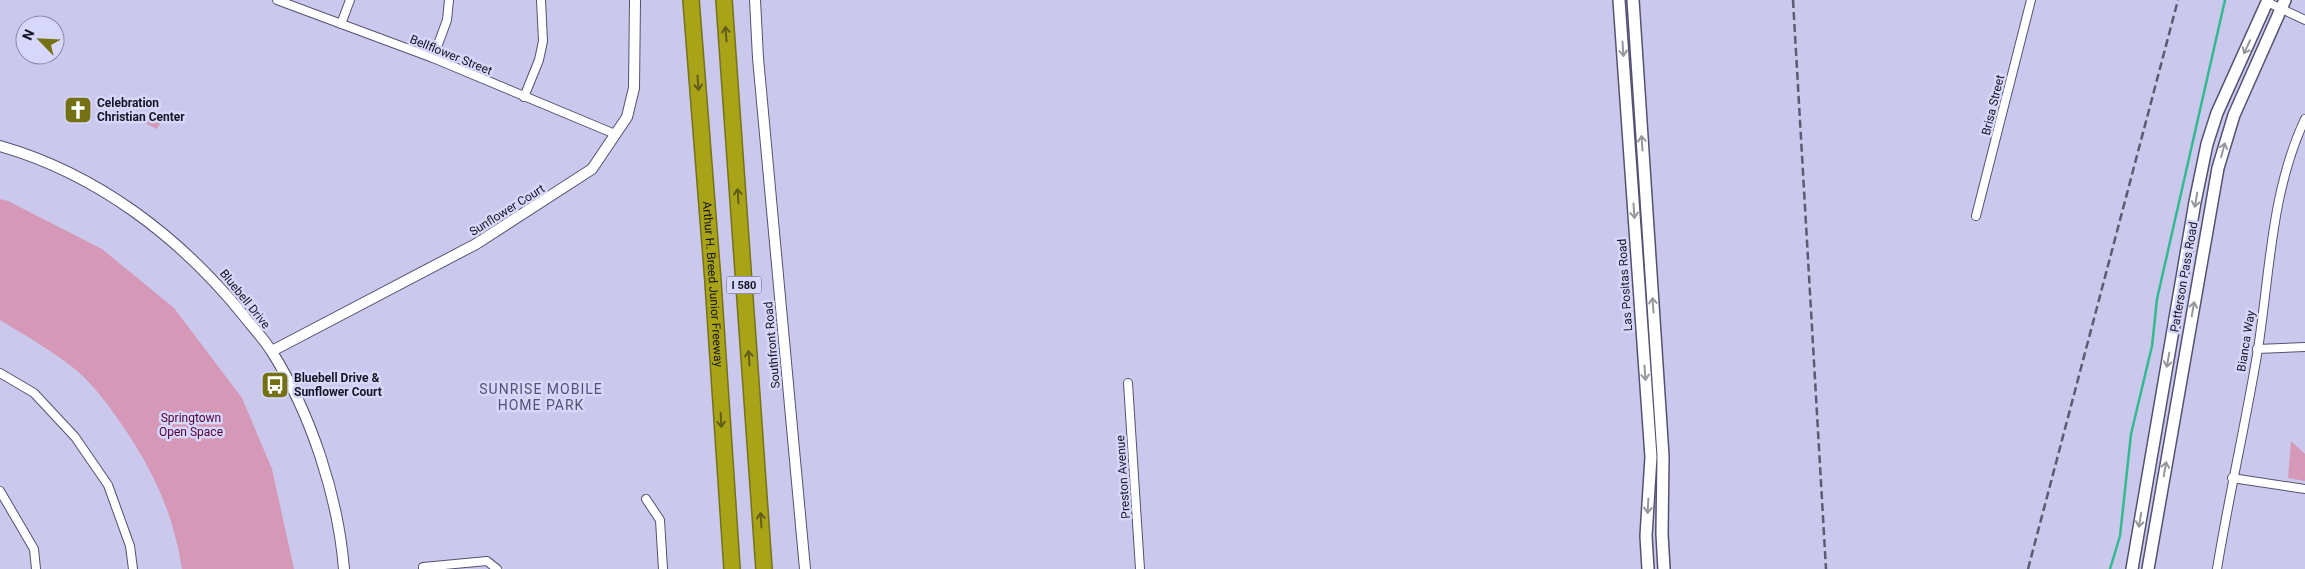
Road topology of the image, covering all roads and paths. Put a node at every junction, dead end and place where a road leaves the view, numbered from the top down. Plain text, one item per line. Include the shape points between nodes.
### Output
1 (277, 0) edge
2 (350, 0) edge
3 (449, 0) edge
4 (542, 0) edge
5 (635, 0) edge
6 (691, 0) edge
7 (724, 0) edge
8 (755, 0) edge
9 (1619, 0) edge
10 (1633, 0) edge
11 (2032, 0) edge
12 (2267, 1) edge
13 (2283, 4) edge
14 (2305, 20) edge
15 (341, 24) junction
16 (433, 58) junction
17 (524, 98) junction
18 (2305, 119) edge
19 (615, 134) junction
20 (2301, 136) edge
21 (0, 146) edge
22 (1976, 216) dead end
23 (2305, 347) edge
24 (2258, 349) junction
25 (272, 351) junction
26 (0, 373) edge
27 (1128, 383) dead end
28 (2232, 478) junction
29 (726, 488) junction
30 (2305, 489) edge
31 (0, 490) edge
32 (646, 499) dead end
33 (36, 569) edge
34 (133, 569) edge
35 (344, 569) edge
36 (424, 569) edge
37 (497, 569) edge
38 (663, 569) edge
39 (724, 569) edge
40 (732, 569) edge
41 (764, 569) edge
42 (805, 569) edge
43 (1140, 569) edge
44 (1648, 569) edge
45 (1664, 569) edge
46 (2132, 569) edge
47 (2148, 569) edge
48 (2217, 569) edge

1 - 15 street, Bellflower Street
2 - 15 street
3 - 16 street via 447,20
4 - 17 street via 543,41
5 - 19 street, Sunflower Court via 634,88 627,117
6 -> 29 highway, Arthur H. Breed Junior Freeway / I 580
41 -> 7 highway, I 580
8 - 42 street, Southfront Road
9 -> 44 main road, Las Positas Road via 1651,457 1646,536
45 -> 10 main road via 1663,456
11 - 22 street, Brisa Street
12 - 13 street
12 -> 46 main road, Patterson Pass Road via 2221,104 2205,153
13 - 14 street
47 -> 13 main road, Patterson Pass Road via 2218,168 2234,115
15 - 16 street, Bellflower Street
16 - 17 street, Bellflower Street
17 - 19 street, Bellflower Street
18 - 20 street, Bianca Way
19 - 25 street, Sunflower Court via 592,169 554,195 476,244
20 - 24 street, Bianca Way via 2286,169 2277,206
21 - 25 street, Bluebell Drive via 36,158 87,182 177,244 208,274
23 - 24 street
24 - 28 street, Bianca Way
25 - 35 street, Bluebell Drive via 302,411 325,473
26 - 34 street via 34,393 76,437 108,486 130,546
27 - 43 street, Preston Avenue
28 - 30 street
28 - 48 street, Bianca Way
29 - 39 highway
29 - 40 highway, Arthur H. Breed Junior Freeway / I 580
31 - 33 street via 34,549
32 - 38 street via 660,520
36 - 37 street via 423,566 488,561

